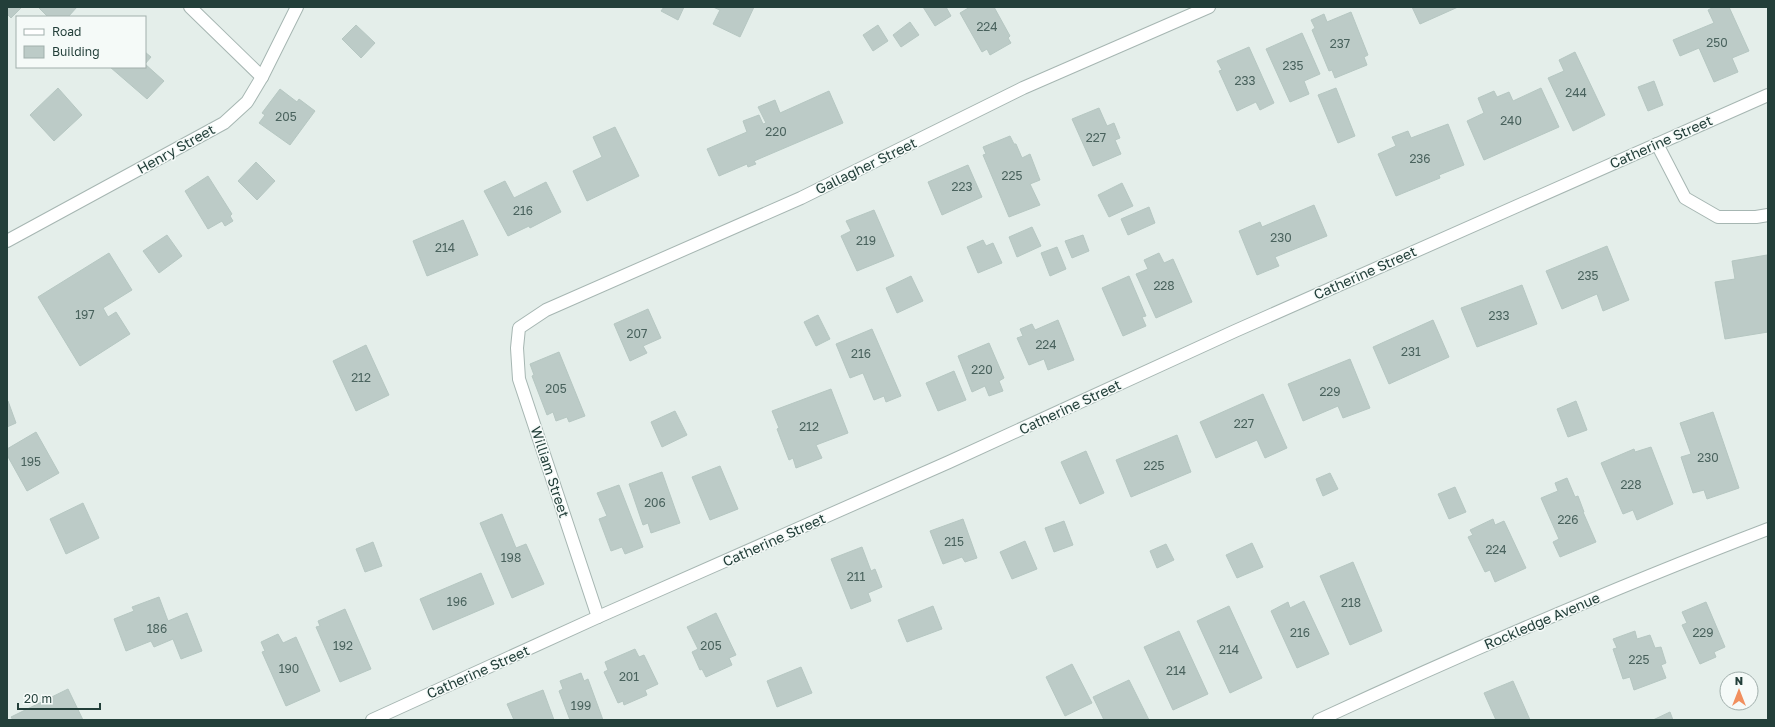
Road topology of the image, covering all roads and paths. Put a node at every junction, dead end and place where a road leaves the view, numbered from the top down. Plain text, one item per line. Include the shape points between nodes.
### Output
1 (190, 7) edge
2 (297, 7) edge
3 (1208, 7) edge
4 (262, 77) junction
5 (1768, 95) edge
6 (1657, 144) junction
7 (1768, 215) edge
8 (7, 241) edge
9 (523, 326) joint
10 (1768, 529) edge
11 (598, 618) junction
12 (372, 720) edge
13 (1319, 720) edge

1 - 4 street
2 - 4 street, Henry Street
3 - 9 street, Gallagher Street via 1023,88 801,198 546,310
4 - 8 street, Henry Street via 247,102 224,123
5 - 6 street, Catherine Street
6 - 7 street via 1685,198 1718,217
6 - 11 street, Catherine Street via 1242,327 942,466
9 - 11 street, William Street via 519,328 516,348 519,379
10 - 13 street, Rockledge Avenue via 1660,571
11 - 12 street, Catherine Street

